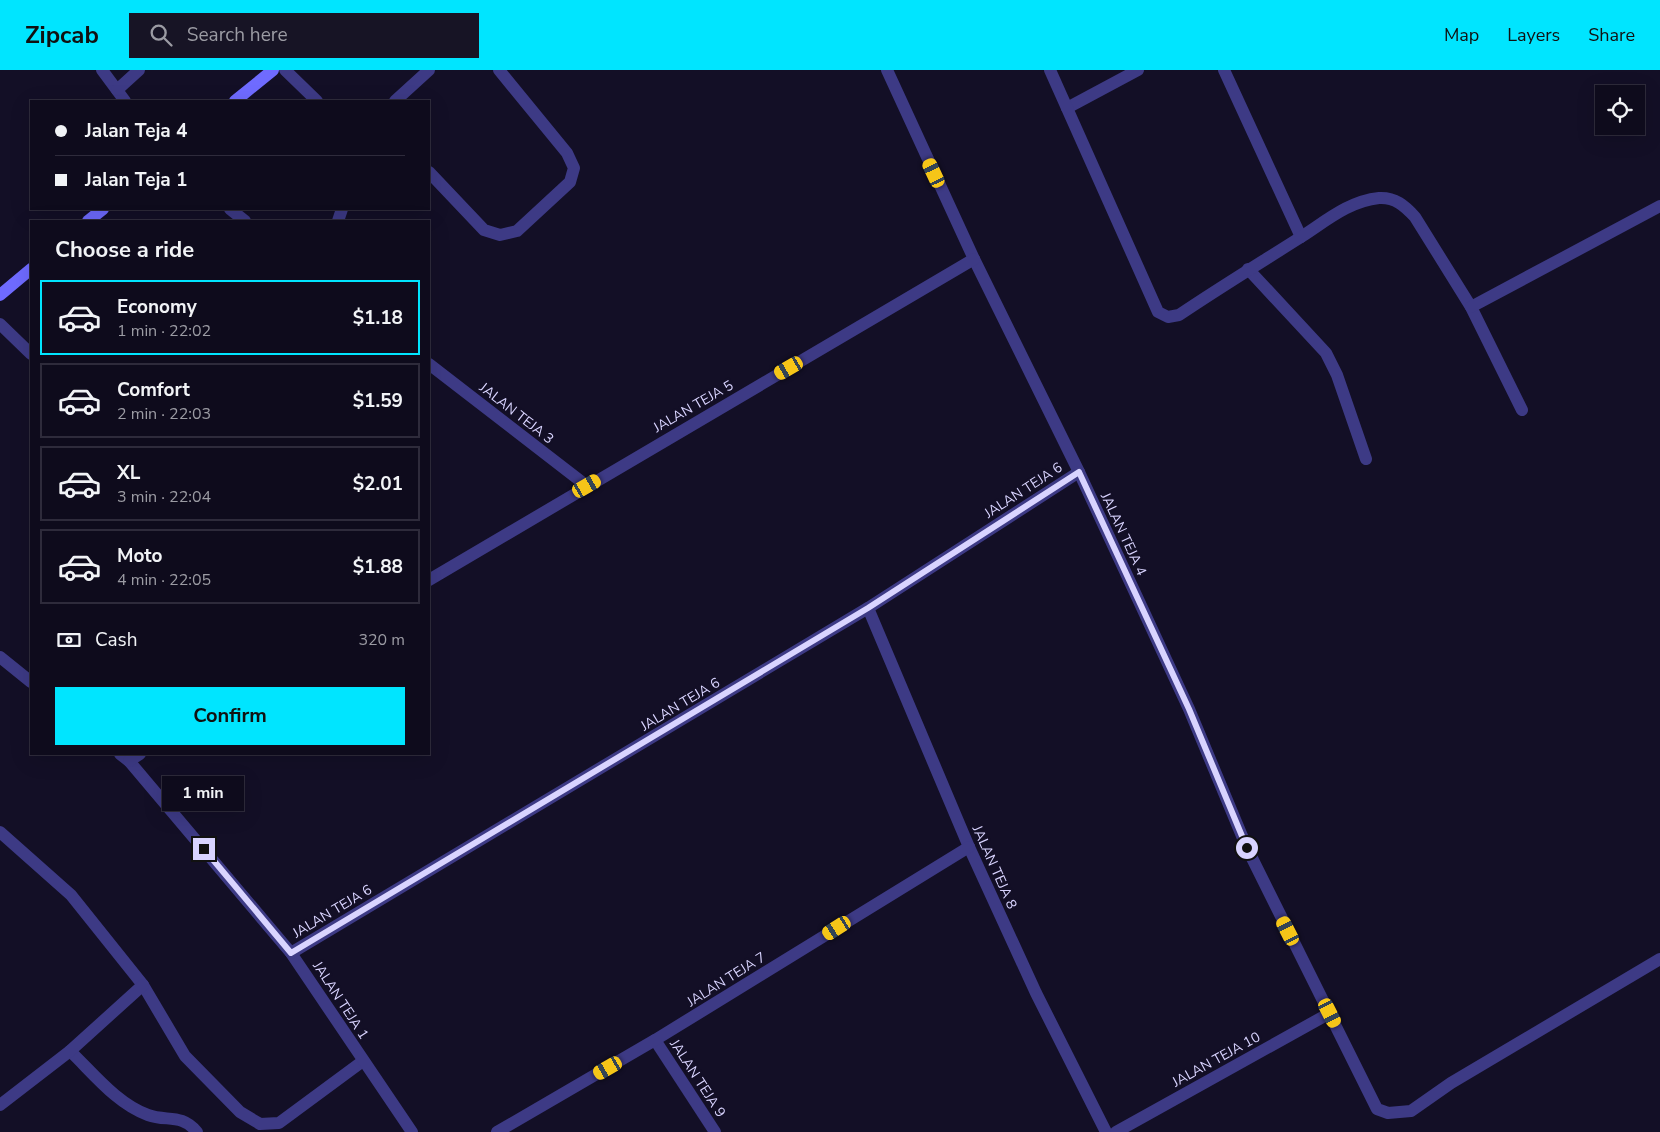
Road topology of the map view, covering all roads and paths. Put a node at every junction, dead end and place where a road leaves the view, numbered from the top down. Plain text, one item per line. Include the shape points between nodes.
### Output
1 (102, 70) edge
2 (139, 70) edge
3 (274, 70) edge
4 (285, 70) edge
5 (429, 70) edge
6 (499, 70) edge
7 (887, 70) edge
8 (1050, 70) edge
9 (1138, 70) edge
10 (1224, 70) edge
11 (117, 90) junction
12 (124, 100) edge
13 (236, 100) edge
14 (316, 100) edge
15 (395, 100) edge
16 (1067, 108) junction
17 (430, 173) edge
18 (1660, 206) edge
19 (103, 210) edge
20 (231, 210) edge
21 (89, 220) edge
22 (244, 220) edge
23 (1301, 237) junction
24 (974, 259) junction
25 (1248, 269) junction
26 (30, 270) edge
27 (0, 295) edge
28 (1471, 307) junction
29 (0, 324) edge
30 (30, 353) edge
31 (430, 365) edge
32 (1522, 410) dead end
33 (1366, 459) dead end
34 (1079, 472) junction
35 (587, 486) junction
36 (430, 579) edge
37 (868, 608) junction
38 (0, 657) edge
39 (30, 681) edge
40 (130, 756) edge
41 (0, 832) edge
42 (969, 847) junction
43 (291, 953) junction
44 (1660, 959) edge
45 (143, 985) junction
46 (1330, 1013) junction
47 (655, 1040) junction
48 (70, 1051) junction
49 (363, 1061) junction
50 (0, 1105) edge
51 (197, 1132) edge
52 (412, 1132) edge
53 (497, 1132) edge
54 (715, 1132) edge
55 (1106, 1132) edge
56 (1116, 1132) edge

1 - 11 street
2 - 11 street
3 - 13 street
4 - 14 street
5 - 15 street
6 - 17 street via 567,153 574,168 570,182 517,231 500,235 484,230
7 - 24 street, JALAN TEJA 4
8 - 16 street
9 - 16 street
10 - 23 street
11 - 12 street
16 - 25 street via 1158,312 1168,317 1179,316
18 - 28 street
19 - 21 street
20 - 22 street
23 - 25 street
23 - 28 street via 1352,205 1381,198 1396,200 1415,216
24 - 34 street, JALAN TEJA 4
24 - 35 street, JALAN TEJA 5
25 - 33 street via 1326,353 1340,383
26 - 27 street
28 - 32 street
29 - 30 street
31 - 35 street, JALAN TEJA 3
34 - 37 street, JALAN TEJA 6
34 - 46 street, JALAN TEJA 4 via 1189,709 1247,848
35 - 36 street, JALAN TEJA 5
37 - 42 street, JALAN TEJA 8
37 - 43 street, JALAN TEJA 6
38 - 39 street
40 - 43 street, JALAN TEJA 1
41 - 45 street via 71,896
42 - 47 street, JALAN TEJA 7
42 - 55 street, JALAN TEJA 8 via 1036,993
43 - 49 street, JALAN TEJA 1
44 - 46 street, JALAN TEJA 4 via 1451,1083 1411,1111 1388,1112 1377,1108
45 - 48 street
45 - 49 street via 185,1056 240,1112 260,1124 280,1123
46 - 56 street, JALAN TEJA 10
47 - 53 street, JALAN TEJA 7
47 - 54 street, JALAN TEJA 9
48 - 50 street
48 - 51 street via 131,1108 150,1116 189,1122
49 - 52 street, JALAN TEJA 1

